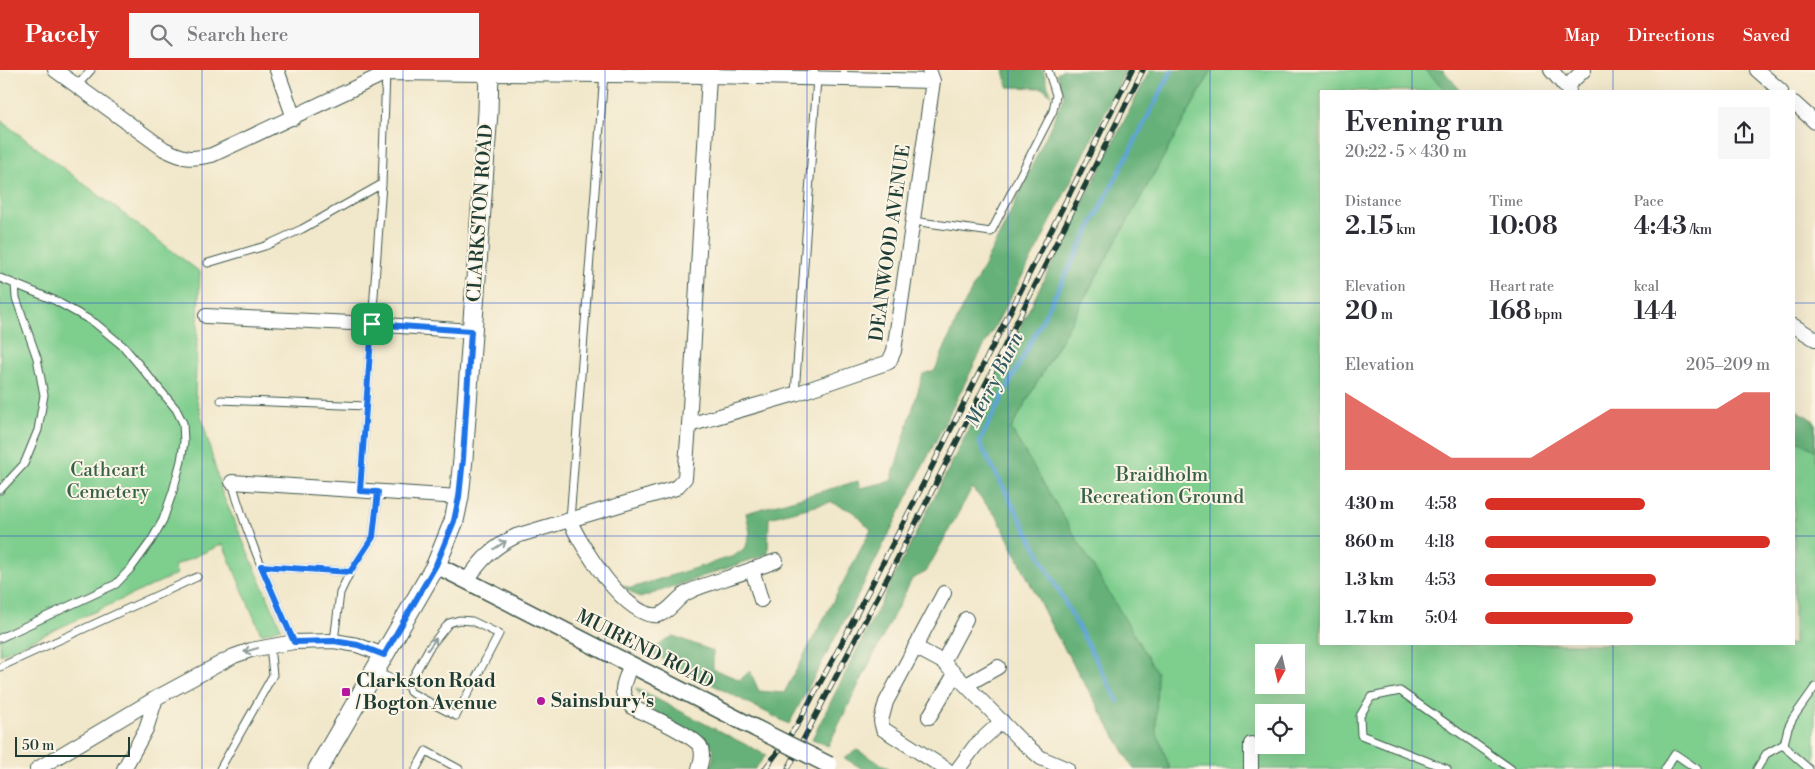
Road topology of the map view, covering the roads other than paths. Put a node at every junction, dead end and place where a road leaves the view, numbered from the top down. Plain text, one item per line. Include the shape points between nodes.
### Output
1 (55, 70) edge
2 (91, 70) edge
3 (278, 70) edge
4 (1048, 70) edge
5 (1551, 70) edge
6 (1584, 70) edge
7 (1757, 70) edge
8 (386, 72) edge
9 (489, 72) edge
10 (604, 73) edge
11 (708, 73) edge
12 (816, 74) edge
13 (931, 76) edge
14 (76, 87) junction
15 (1567, 89) edge
16 (1780, 90) edge
17 (1795, 104) edge
18 (294, 118) junction
19 (1815, 122) edge
20 (382, 184) junction
21 (913, 221) junction
22 (208, 263) dead end
23 (0, 278) edge
24 (15, 284) junction
25 (206, 316) dead end
26 (372, 324) junction
27 (1795, 327) edge
28 (471, 331) junction
29 (1815, 339) edge
30 (795, 394) junction
31 (221, 400) dead end
32 (366, 406) junction
33 (689, 425) junction
34 (232, 482) joint
35 (0, 490) edge
36 (360, 491) junction
37 (378, 492) junction
38 (459, 497) junction
39 (570, 521) junction
40 (776, 561) dead end
41 (436, 565) junction
42 (261, 566) junction
43 (752, 570) junction
44 (350, 572) junction
45 (197, 577) dead end
46 (467, 580) junction
47 (944, 592) dead end
48 (761, 600) dead end
49 (966, 619) dead end
50 (0, 638) edge
51 (334, 641) junction
52 (294, 642) junction
53 (270, 646) junction
54 (915, 647) junction
55 (384, 655) junction
56 (943, 662) junction
57 (630, 664) junction
58 (998, 666) dead end
59 (0, 667) edge
60 (374, 671) junction
61 (955, 674) junction
62 (966, 685) junction
63 (408, 686) junction
64 (1815, 687) edge
65 (156, 698) junction
66 (929, 717) dead end
67 (1002, 721) junction
68 (1251, 744) dead end
69 (1784, 744) junction
70 (832, 767) edge
71 (321, 768) edge
72 (37, 769) edge
73 (124, 769) edge
74 (220, 769) edge
75 (416, 769) edge
76 (459, 769) edge
77 (699, 769) edge
78 (946, 769) edge
79 (958, 769) edge
80 (1067, 769) edge
81 (1251, 769) edge
82 (1447, 769) edge
83 (1511, 769) edge
84 (1665, 769) edge
85 (1697, 769) edge
86 (1757, 769) edge
87 (1809, 769) edge

1 - 14 street
2 - 14 lane
3 - 18 street
4 - 21 lane via 1056,95 1053,110 992,232
5 - 15 street
6 - 15 street
7 - 16 street
8 - 9 street
8 - 18 street
8 - 20 lane
9 - 10 street
9 - 28 main road, CLARKSTON ROAD
10 - 11 street
10 - 39 lane
11 - 12 street
11 - 33 street
12 - 13 street
12 - 30 lane
13 - 21 street, DEANWOOD AVENUE
14 - 18 street via 164,149 182,158 212,156
17 - 19 street
20 - 22 lane via 265,246
20 - 26 lane
21 - 30 street, DEANWOOD AVENUE via 894,351 889,362
23 - 24 lane
24 - 35 lane via 16,298 37,358 44,395 38,430 24,464
24 - 50 lane via 54,300 95,324 124,347 176,408 183,424 184,442 163,520 132,567 116,584
25 - 26 street
26 - 28 street
26 - 32 lane
27 - 29 street
28 - 38 main road, CLARKSTON ROAD
30 - 33 street, DEANWOOD AVENUE
31 - 32 lane
32 - 36 lane
33 - 39 street via 685,478 676,488
34 - 36 street
34 - 42 lane
36 - 37 street
37 - 38 street
37 - 44 lane via 373,537
38 - 41 main road, CLARKSTON ROAD via 454,521
39 - 43 street via 577,537 620,596 634,608 651,614 659,615 685,594 700,587
46 -> 39 street via 483,558 500,544 516,536
40 - 43 street
41 - 46 street, MUIREND ROAD
41 - 55 main road, CLARKSTON ROAD
42 - 44 lane
42 - 52 lane
43 - 48 street
44 - 51 lane via 340,593
45 - 59 lane
46 - 57 street, MUIREND ROAD
47 - 54 street
49 - 56 street
51 - 52 street
51 - 55 street via 358,645
52 - 53 street
53 -> 65 street via 234,656
53 - 74 lane via 273,675
54 - 56 street
54 - 78 street via 886,702 881,721 883,729
55 - 60 main road, CLARKSTON ROAD
56 - 61 street
57 - 70 street, MUIREND ROAD, bridge
57 - 77 street via 622,692 625,700 632,707 692,739 701,748
58 - 62 street
60 - 63 lane
60 - 71 main road, CLARKSTON ROAD
61 - 62 street
61 - 66 street
62 - 67 street
63 -> 63 lane via 429,648 448,623 472,621 499,634 456,716 410,692
64 - 69 lane via 1793,718
65 - 72 street
65 - 73 street via 146,729
67 - 79 street
67 - 80 street via 1041,758
68 - 81 street
69 - 86 lane via 1766,754
69 - 87 lane
75 - 76 lane via 426,751
82 - 83 lane via 1361,735 1360,716 1371,697 1400,691
84 - 85 lane via 1675,754

